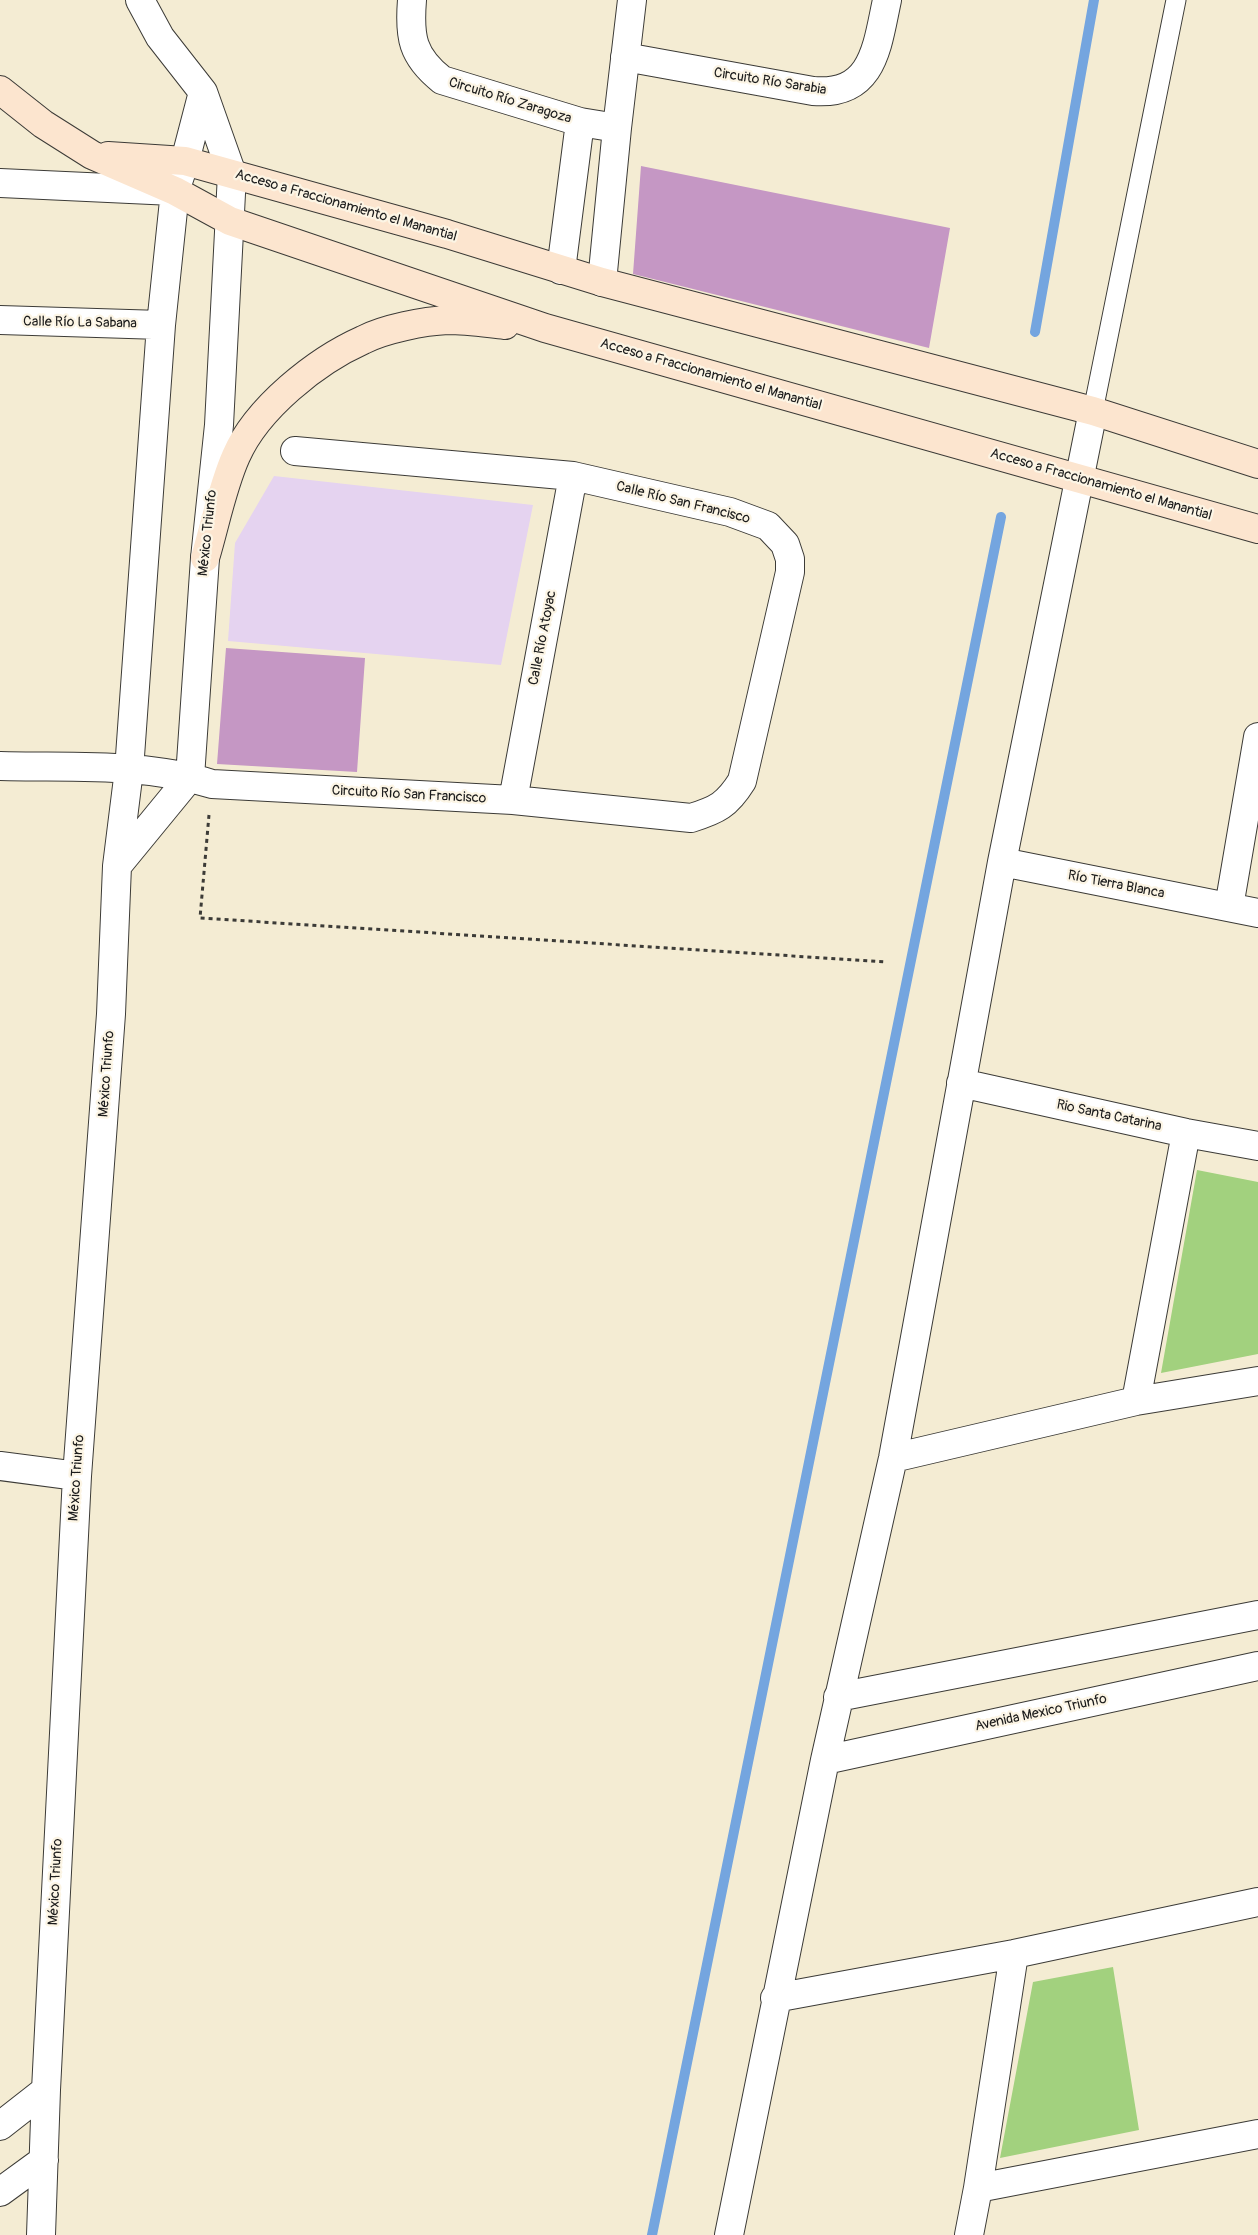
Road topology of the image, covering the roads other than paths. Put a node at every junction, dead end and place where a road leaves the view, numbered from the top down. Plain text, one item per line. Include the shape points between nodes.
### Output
1 (140, 0) edge
2 (412, 0) edge
3 (632, 0) edge
4 (887, 0) edge
5 (1176, 0) edge
6 (624, 57) junction
7 (0, 90) edge
8 (203, 92) junction
9 (580, 122) junction
10 (617, 128) junction
11 (92, 155) junction
12 (185, 161) junction
13 (232, 174) junction
14 (0, 183) edge
15 (175, 191) junction
16 (230, 221) junction
17 (561, 270) junction
18 (602, 282) junction
19 (0, 320) edge
20 (161, 325) junction
21 (545, 328) junction
22 (1093, 411) junction
23 (295, 452) dead end
24 (1258, 464) edge
25 (573, 476) junction
26 (1080, 478) junction
27 (1258, 529) edge
28 (205, 558) junction
29 (1258, 737) edge
30 (0, 766) edge
31 (129, 770) junction
32 (201, 780) junction
33 (513, 800) junction
34 (691, 818) joint
35 (1002, 862) junction
36 (118, 866) junction
37 (1229, 907) junction
38 (1258, 913) edge
39 (960, 1083) junction
40 (1186, 1133) junction
41 (1258, 1146) edge
42 (1258, 1380) edge
43 (1136, 1401) junction
44 (893, 1458) junction
45 (0, 1466) edge
46 (76, 1476) junction
47 (1258, 1615) edge
48 (1258, 1666) edge
49 (838, 1697) junction
50 (825, 1760) junction
51 (1258, 1902) edge
52 (1014, 1954) junction
53 (775, 1998) junction
54 (46, 2090) junction
55 (0, 2126) edge
56 (1258, 2134) edge
57 (44, 2160) junction
58 (978, 2188) junction
59 (0, 2192) edge
60 (41, 2235) edge
61 (729, 2235) edge
62 (969, 2235) edge

1 - 8 street via 160,37
2 - 9 street, Circuito Río Zaragoza via 410,26 416,49 426,67 442,80
3 - 6 street
4 - 6 street, Circuito Río Sarabia via 875,55 858,79 840,90 813,91
5 - 22 lane
6 - 10 street
7 - 11 main road, Acceso a Fraccionamiento el Manantial via 43,124
8 - 12 street, México Triunfo
8 - 13 street
9 - 10 street, Circuito Río Zaragoza
9 - 17 street, Circuito Río Zaragoza
10 - 18 street
11 - 12 main road, Acceso a Fraccionamiento el Manantial
11 - 15 main road, Acceso a Fraccionamiento el Manantial
12 - 13 main road, Acceso a Fraccionamiento el Manantial
12 - 15 street, México Triunfo
13 - 16 street, México Triunfo
13 - 17 main road, Acceso a Fraccionamiento el Manantial via 447,234
14 - 15 street
15 - 16 main road, Acceso a Fraccionamiento el Manantial
15 - 20 street, México Triunfo
16 - 21 main road, Acceso a Fraccionamiento el Manantial
16 - 28 street, México Triunfo via 219,425
17 - 18 main road, Acceso a Fraccionamiento el Manantial
18 - 22 main road, Acceso a Fraccionamiento el Manantial
19 - 20 street, Calle Río La Sabana
20 - 31 street, México Triunfo
21 - 26 main road, Acceso a Fraccionamiento el Manantial
21 - 28 main road via 447,320 364,339 322,363 291,386 257,422 236,455
22 - 24 main road, Acceso a Fraccionamiento el Manantial
22 - 26 street
23 - 25 street, Calle Río San Francisco
25 - 33 street, Calle Río Atoyac
25 - 34 street, Calle Río San Francisco via 730,512 768,526 785,544 790,572 742,781 732,797 716,810
26 - 27 main road, Acceso a Fraccionamiento el Manantial
26 - 35 street
28 - 32 street, México Triunfo
29 - 37 street
30 - 31 street, Circuito Río San Francisco
31 - 32 street, Circuito Río San Francisco
31 - 36 street, México Triunfo
32 - 33 street, Circuito Río San Francisco
32 - 36 street
33 - 34 street, Circuito Río San Francisco
35 - 37 street, Río Tierra Blanca
35 - 39 street
36 - 46 street, México Triunfo via 111,1014
37 - 38 street, Río Tierra Blanca
39 - 40 street, Rio Santa Catarina
39 - 44 street
40 - 41 street, Rio Santa Catarina
40 - 43 street
42 - 43 street
43 - 44 street
44 - 49 street
45 - 46 street
46 - 54 street, México Triunfo
47 - 49 street
48 - 50 street, Avenida Mexico Triunfo
49 - 50 street
50 - 53 street
51 - 52 street
52 - 53 street
52 - 58 street
53 - 61 street
54 - 55 street
54 - 57 street, México Triunfo
56 - 58 street
57 - 59 street
57 - 60 street, México Triunfo
58 - 62 street

